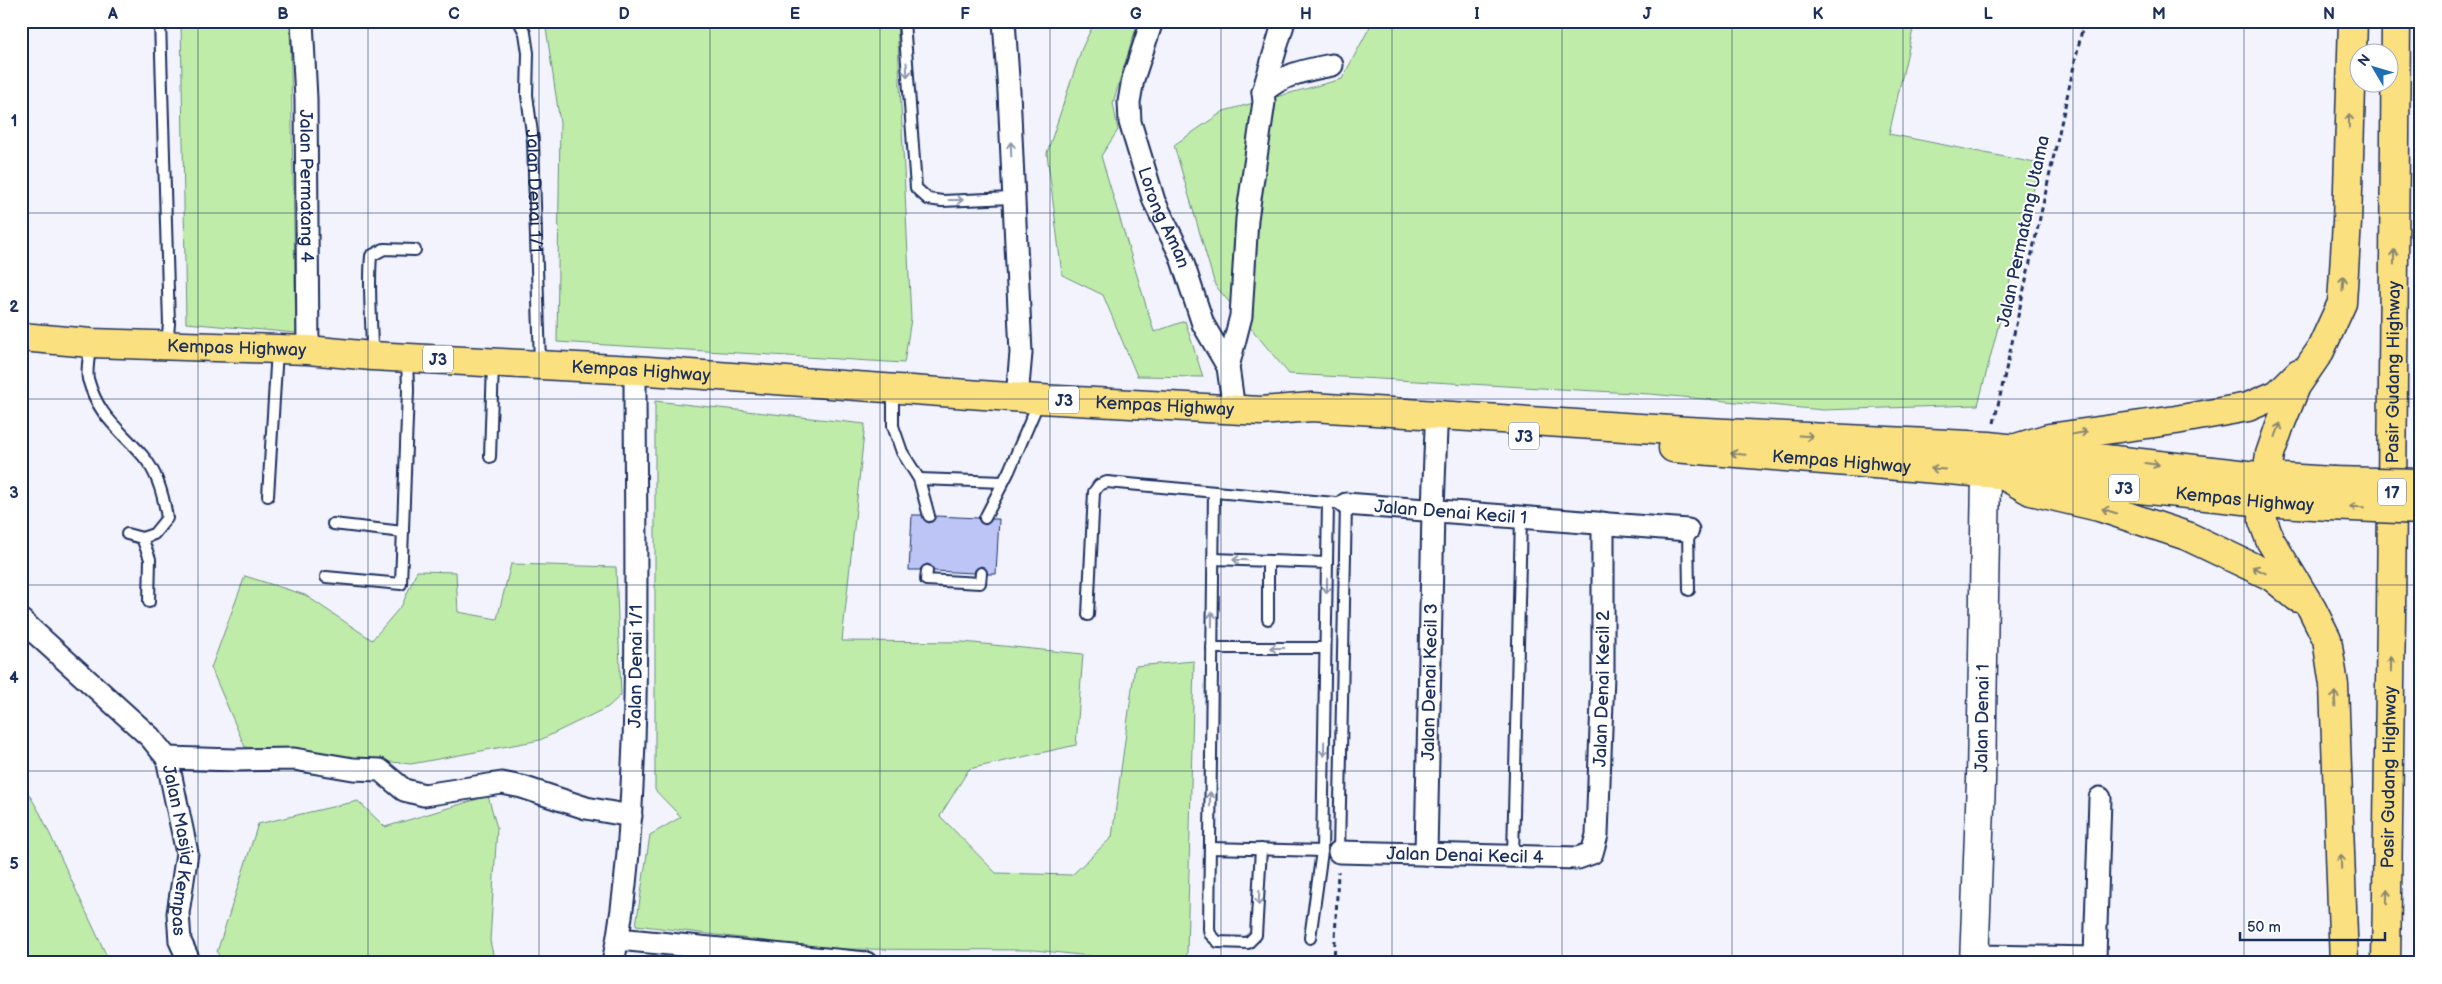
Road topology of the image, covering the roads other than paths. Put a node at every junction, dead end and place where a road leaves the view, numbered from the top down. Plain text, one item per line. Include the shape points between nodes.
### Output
1 (160, 21) edge
2 (302, 21) edge
3 (519, 21) edge
4 (904, 21) edge
5 (1004, 21) edge
6 (1152, 21) edge
7 (1284, 21) edge
8 (2353, 21) edge
9 (2396, 21) edge
10 (1332, 65) dead end
11 (1263, 92) junction
12 (1012, 198) junction
13 (415, 250) dead end
14 (21, 338) edge
15 (90, 343) junction
16 (167, 344) junction
17 (277, 349) junction
18 (308, 350) junction
19 (2320, 351) junction
20 (372, 356) junction
21 (407, 357) junction
22 (493, 362) junction
23 (540, 364) junction
24 (1228, 367) junction
25 (635, 370) junction
26 (893, 389) junction
27 (1028, 398) junction
28 (1234, 410) junction
29 (1262, 411) junction
30 (1436, 429) junction
31 (2016, 448) junction
32 (490, 457) dead end
33 (1995, 474) junction
34 (919, 479) junction
35 (1003, 482) junction
36 (2421, 483) edge
37 (2264, 490) junction
38 (1214, 493) junction
39 (2330, 493) junction
40 (268, 496) dead end
41 (1337, 503) junction
42 (1432, 510) junction
43 (2421, 510) edge
44 (929, 516) dead end
45 (1521, 517) junction
46 (985, 518) dead end
47 (1603, 523) junction
48 (333, 524) dead end
49 (1688, 530) joint
50 (403, 532) junction
51 (126, 534) dead end
52 (142, 538) junction
53 (1213, 559) junction
54 (1268, 561) junction
55 (1327, 564) junction
56 (927, 571) dead end
57 (981, 573) dead end
58 (326, 577) dead end
59 (1689, 590) dead end
60 (149, 602) dead end
61 (2312, 609) junction
62 (1088, 615) dead end
63 (1268, 619) dead end
64 (21, 620) edge
65 (1212, 648) junction
66 (1325, 648) junction
67 (167, 758) junction
68 (2100, 798) dead end
69 (631, 816) junction
70 (1210, 848) junction
71 (1261, 849) junction
72 (1330, 851) junction
73 (1592, 853) joint
74 (1426, 854) junction
75 (1513, 856) junction
76 (1310, 938) dead end
77 (618, 939) junction
78 (1974, 960) edge
79 (190, 963) edge
80 (613, 963) edge
81 (866, 963) edge
82 (2344, 963) edge
83 (2386, 963) edge

1 - 16 lane
2 - 18 street, Jalan Permatang 4 via 306,99
3 - 23 lane, Jalan Denai 1/1 via 525,33 528,53 527,95 533,141
4 -> 12 lane via 916,188 928,198 942,200
12 -> 5 street
6 - 24 street, Lorong Aman via 1133,79 1130,122 1154,201 1180,254 1202,324
7 - 11 street
19 -> 8 main road via 2342,303
83 -> 9 main road, Pasir Gudang Highway / 17
10 - 11 street via 1292,73
11 - 24 street via 1247,219 1241,316
12 - 27 street via 1021,353
13 - 20 lane via 384,249 371,256 368,284 372,310
14 - 15 main road, Kempas Highway / J3
15 - 16 main road, Kempas Highway / J3
15 - 52 lane via 88,377 100,408 117,431 144,457 153,471 164,504 167,518 154,534
16 - 17 main road, Kempas Highway / J3
17 - 18 main road, Kempas Highway / J3
17 - 40 lane
18 - 20 main road, Kempas Highway / J3
31 -> 19 main road via 2049,438 2248,407 2278,394
37 -> 19 main road via 2270,454 2293,394
20 - 21 main road, Kempas Highway / J3
21 - 22 main road, Kempas Highway / J3
21 - 50 lane
22 - 23 main road, Kempas Highway / J3
22 - 32 lane
23 - 25 main road, Kempas Highway / J3
24 - 28 street, Lorong Aman
25 - 26 main road, Kempas Highway / J3
25 - 69 street, Jalan Denai 1/1 via 636,667
26 - 27 main road, Kempas Highway / J3
26 - 34 lane via 893,426 902,452
27 - 28 main road, Kempas Highway / J3
27 - 35 lane
28 - 29 main road, Kempas Highway / J3
29 - 30 main road, Kempas Highway / J3 via 1310,421
29 -> 31 main road, Kempas Highway / J3 via 1312,407
33 -> 30 main road, Kempas Highway / J3
30 - 42 street, Jalan Denai Kecil 3
31 -> 37 main road, Kempas Highway / J3
33 - 37 main road, Kempas Highway / J3
61 -> 33 main road via 2271,576 2187,536 2099,508 2031,491
33 - 78 street, Jalan Denai 1
34 - 35 lane
34 - 44 lane
35 - 46 lane
36 - 39 main road, Kempas Highway / J3, bridge
37 - 39 main road, Kempas Highway / J3
37 - 61 main road via 2263,521 2270,540
38 - 41 lane, Jalan Denai Kecil 1
38 - 53 lane
38 - 62 lane, Jalan Denai Kecil 1 via 1107,482 1099,485 1094,492
43 -> 39 main road, Kempas Highway / J3, bridge
41 - 42 street, Jalan Denai Kecil 1
41 - 55 lane
41 - 72 lane
42 - 45 street, Jalan Denai Kecil 1
42 - 74 street, Jalan Denai Kecil 3
45 - 47 street, Jalan Denai Kecil 1
45 - 75 lane
47 - 49 street, Jalan Denai Kecil 1
47 - 73 street, Jalan Denai Kecil 2 via 1604,675 1598,835
48 - 50 lane
49 - 59 lane
50 - 58 lane via 401,584
51 - 52 lane
52 - 60 lane via 150,559
54 -> 53 lane
65 -> 53 lane
54 - 55 lane
54 - 63 lane
55 -> 66 lane
56 - 57 lane via 926,580 980,583
82 -> 61 main road via 2334,685 2327,639
64 - 67 street, Jalan Masjid Kempas via 150,737
66 -> 65 lane
70 -> 65 lane
66 -> 72 lane
67 - 69 street via 294,759 380,770 404,790 424,795 502,783 586,808
67 - 79 street, Jalan Masjid Kempas via 187,853 178,913 180,941
68 - 78 street via 2096,958
69 - 77 street, Jalan Denai 1/1
70 - 71 lane
71 -> 70 lane via 1257,930 1253,940 1242,944 1218,942 1210,934
71 - 72 lane
72 - 74 street, Jalan Denai Kecil 4
72 - 76 lane
73 - 75 street, Jalan Denai Kecil 4 via 1578,858
74 - 75 street, Jalan Denai Kecil 4
77 - 80 street, Jalan Denai 1/1
77 - 81 street

